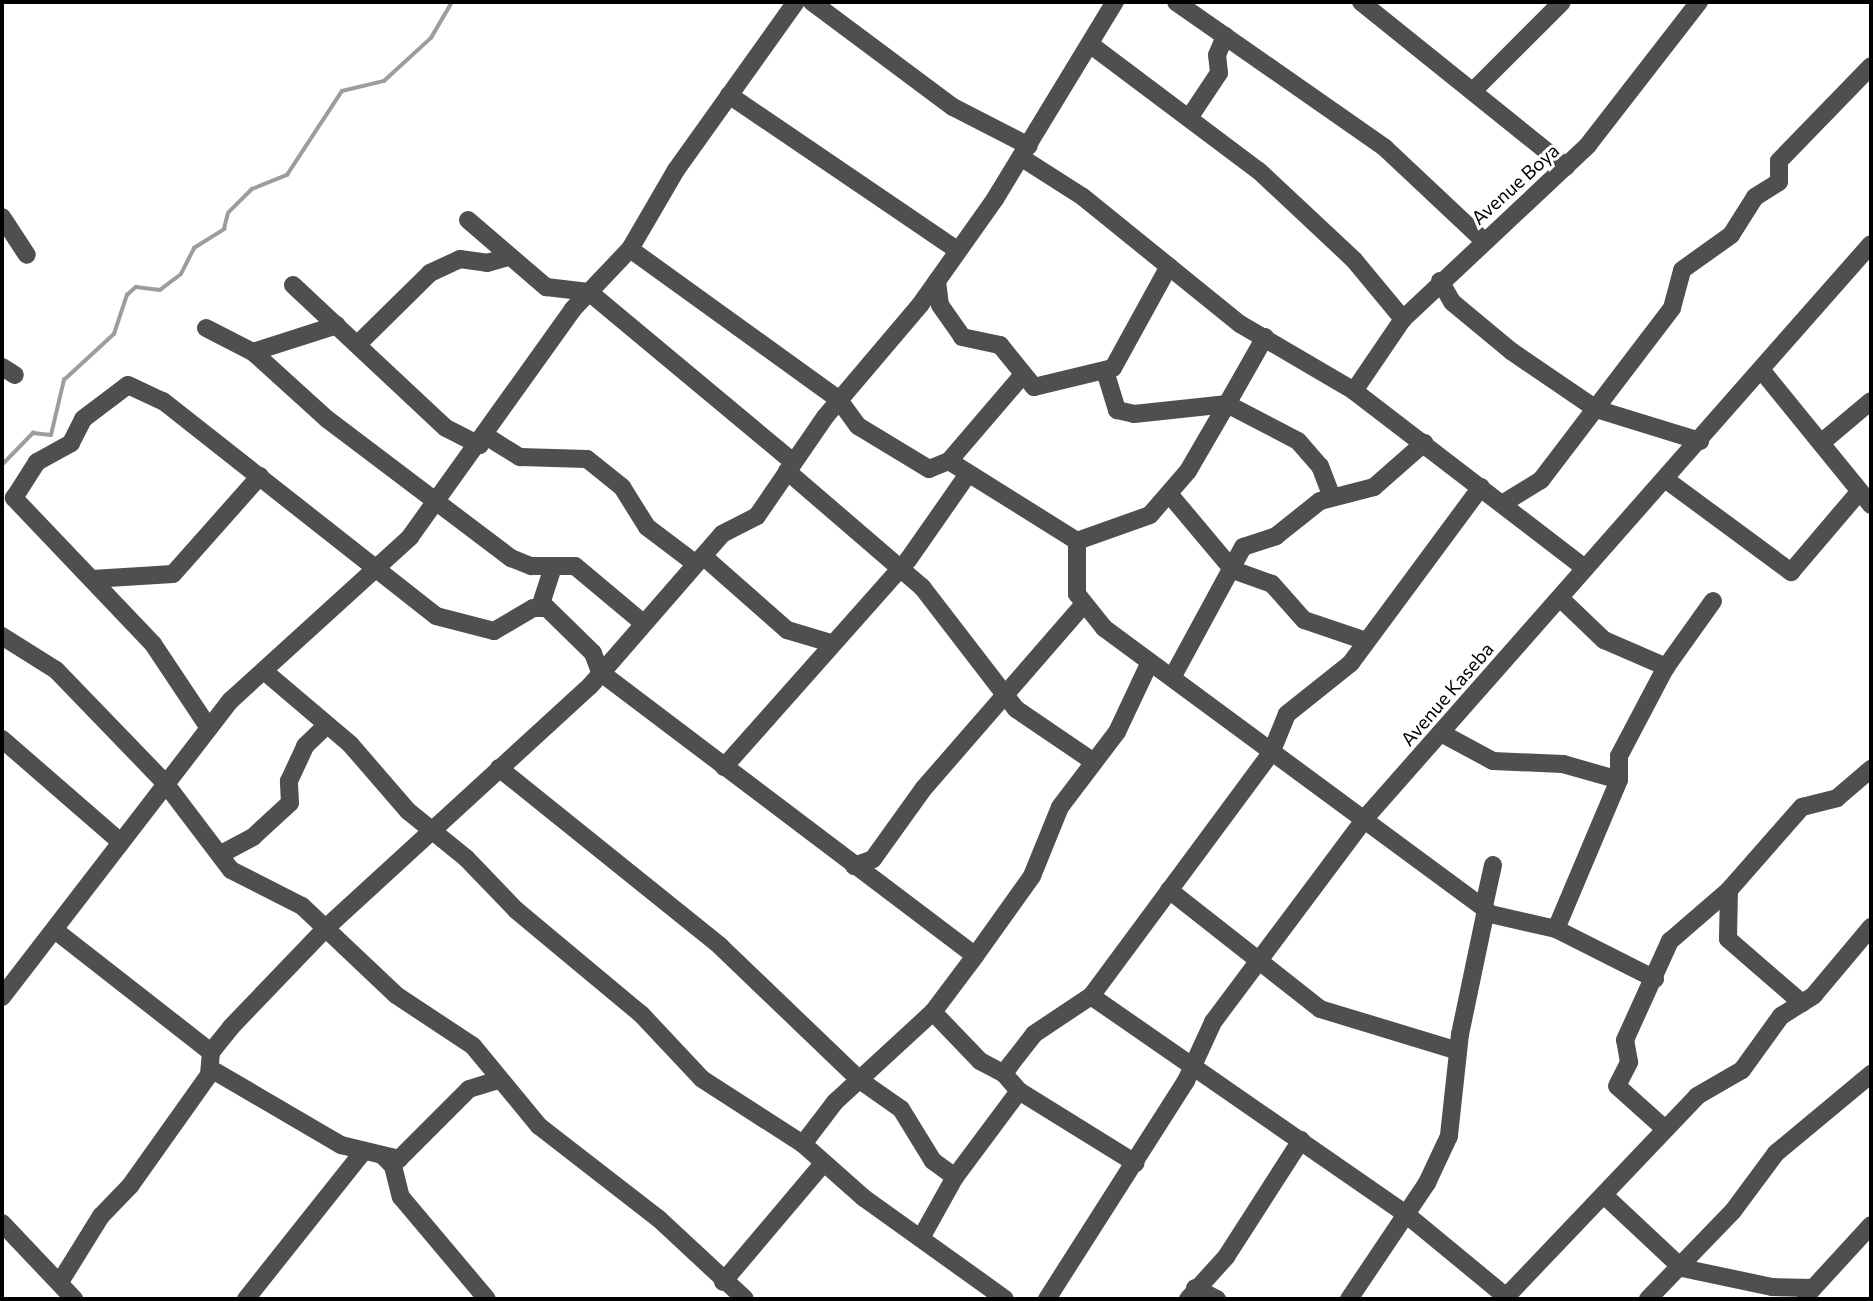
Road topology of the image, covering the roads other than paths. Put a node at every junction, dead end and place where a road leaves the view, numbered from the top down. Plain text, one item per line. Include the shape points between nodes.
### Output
1 (796, 2) edge
2 (812, 2) edge
3 (1113, 2) edge
4 (1176, 2) edge
5 (1362, 2) edge
6 (1562, 2) edge
7 (1699, 2) edge
8 (1225, 36) junction
9 (1091, 45) junction
10 (1871, 66) edge
11 (1475, 89) junction
12 (729, 95) junction
13 (1189, 118) junction
14 (1025, 152) junction
15 (1566, 167) junction
16 (2, 217) edge
17 (468, 220) dead end
18 (1483, 240) junction
19 (1871, 244) edge
20 (630, 249) junction
21 (957, 250) junction
22 (27, 255) dead end
23 (508, 257) junction
24 (1169, 266) junction
25 (937, 281) junction
26 (1440, 281) junction
27 (293, 285) dead end
28 (589, 292) junction
29 (920, 305) junction
30 (940, 305) junction
31 (1403, 319) junction
32 (337, 325) junction
33 (206, 328) dead end
34 (1265, 337) junction
35 (358, 344) junction
36 (253, 352) junction
37 (1105, 371) junction
38 (1763, 372) junction
39 (1021, 377) junction
40 (1354, 391) junction
41 (839, 400) junction
42 (1871, 401) edge
43 (1227, 404) junction
44 (1596, 408) junction
45 (483, 441) junction
46 (1700, 441) junction
47 (1424, 443) junction
48 (1821, 443) junction
49 (949, 461) junction
50 (790, 466) junction
51 (260, 476) junction
52 (966, 477) junction
53 (1665, 479) junction
54 (1481, 487) junction
55 (1170, 495) junction
56 (1332, 497) junction
57 (1866, 498) edge
58 (436, 501) junction
59 (1502, 504) junction
60 (1077, 541) junction
61 (700, 560) junction
62 (901, 566) junction
63 (1585, 568) junction
64 (552, 569) junction
65 (373, 570) junction
66 (1233, 570) junction
67 (92, 579) junction
68 (1560, 598) junction
69 (1713, 601) dead end
70 (1082, 606) junction
71 (540, 607) junction
72 (642, 622) junction
73 (2, 636) edge
74 (1363, 640) junction
75 (831, 643) junction
76 (1149, 664) junction
77 (1666, 667) junction
78 (264, 671) junction
79 (600, 672) junction
80 (1173, 676) junction
81 (1006, 695) junction
82 (327, 725) junction
83 (209, 729) junction
84 (1441, 733) junction
85 (2, 739) edge
86 (1271, 753) junction
87 (1094, 762) junction
88 (499, 768) junction
89 (724, 768) junction
90 (1871, 769) edge
91 (1619, 780) junction
92 (165, 783) junction
93 (1367, 817) junction
94 (435, 832) junction
95 (118, 839) junction
96 (223, 853) junction
97 (1493, 865) dead end
98 (854, 866) junction
99 (1169, 890) junction
100 (1729, 890) junction
101 (1485, 909) junction
102 (328, 926) junction
103 (1871, 927) edge
104 (1556, 929) junction
105 (56, 931) junction
106 (975, 956) junction
107 (1256, 964) junction
108 (1655, 979) junction
109 (1091, 996) junction
110 (2, 997) edge
111 (1802, 1003) junction
112 (933, 1012) junction
113 (1458, 1051) junction
114 (211, 1061) junction
115 (1193, 1063) junction
116 (1004, 1074) junction
117 (1871, 1074) edge
118 (498, 1080) junction
119 (861, 1081) junction
120 (1019, 1091) junction
121 (1665, 1129) junction
122 (1301, 1140) junction
123 (803, 1144) junction
124 (363, 1152) junction
125 (383, 1156) junction
126 (1135, 1163) junction
127 (822, 1165) junction
128 (955, 1177) junction
129 (1605, 1196) junction
130 (1407, 1215) junction
131 (2, 1223) edge
132 (1871, 1225) edge
133 (921, 1238) junction
134 (1682, 1268) junction
135 (60, 1282) junction
136 (723, 1282) junction
137 (1191, 1293) edge
138 (1808, 1293) edge
139 (1506, 1298) edge
140 (74, 1299) edge
141 (246, 1299) edge
142 (487, 1299) edge
143 (745, 1299) edge
144 (1005, 1299) edge
145 (1047, 1299) edge
146 (1217, 1299) edge
147 (1349, 1299) edge
148 (1648, 1299) edge

1 - 12 street
2 - 14 street via 953,107
3 - 9 street
4 - 8 street
5 - 11 street
6 - 11 street
7 - 15 street, Avenue Boya
8 - 13 street via 1217,55 1219,73
8 - 18 street via 1385,148
9 - 13 street
9 - 14 street
10 - 44 street via 1779,161 1779,183 1755,197 1731,235 1682,270 1672,308
11 - 15 street
12 - 20 street
12 - 21 street
13 - 31 street via 1259,171 1354,260
14 - 21 street
14 - 24 street
15 - 18 street, Avenue Boya
16 - 22 street
17 - 23 street
18 - 26 street, Avenue Boya
19 - 38 street, Avenue Kaseba
20 - 28 street
20 - 41 street
21 - 25 street
23 - 28 street via 546,287
23 - 35 street via 460,259 430,273
24 - 34 street
24 - 37 street via 1116,365
25 - 29 street
25 - 30 street
26 - 31 street, Avenue Boya
26 - 44 street via 1452,302 1511,351
27 - 32 street
28 - 45 street
28 - 50 street
29 - 30 street
29 - 41 street
30 - 39 street via 962,337 1000,345
31 - 40 street, Avenue Boya
32 - 35 street
32 - 36 street
33 - 36 street
34 - 40 street
34 - 43 street
35 - 45 street via 446,428
36 - 58 street via 327,419
37 - 39 street via 1034,387
37 - 43 street via 1117,410 1134,414
38 - 46 street, Avenue Kaseba
38 - 48 street
39 - 49 street
40 - 47 street
41 - 49 street via 858,426 920,466 937,468
41 - 50 street
42 - 48 street
43 - 55 street
43 - 56 street via 1298,441 1320,466
44 - 46 street
44 - 59 street via 1541,480
45 - 58 street
45 - 61 street via 520,457 587,459 622,487 646,527
46 - 53 street, Avenue Kaseba
47 - 54 street
47 - 56 street via 1374,487
48 - 57 street
49 - 52 street
50 - 61 street via 757,516 722,534
50 - 62 street
51 - 65 street
51 - 67 street via 173,574
51 - 67 street via 163,401 128,385 112,403 83,419 71,443 37,462 14,498
52 - 60 street
52 - 62 street
53 - 57 street via 1791,572
53 - 63 street, Avenue Kaseba
54 - 59 street
54 - 74 street
55 - 60 street via 1125,528
55 - 66 street
56 - 66 street via 1276,536 1243,547
58 - 64 street via 520,563
58 - 65 street via 398,552
59 - 63 street
60 - 70 street
61 - 72 street
61 - 75 street via 787,630
62 - 75 street
62 - 81 street
63 - 68 street, Avenue Kaseba
64 - 71 street
64 - 72 street via 575,566
65 - 71 street via 436,616 482,632
65 - 78 street
66 - 74 street via 1272,584 1304,620
66 - 80 street
67 - 83 street via 153,644
68 - 77 street via 1604,640
68 - 84 street, Avenue Kaseba
69 - 77 street
70 - 76 street
70 - 81 street via 1043,645
71 - 79 street via 586,644
72 - 79 street
73 - 92 street via 56,670
74 - 86 street via 1351,663 1287,714
75 - 89 street
76 - 80 street
76 - 87 street via 1123,721
77 - 91 street via 1619,756
78 - 82 street
78 - 83 street
79 - 88 street
79 - 89 street
80 - 86 street
81 - 87 street via 1026,717
81 - 98 street via 924,788 873,859
82 - 94 street
82 - 96 street via 305,746 289,780 290,803 253,837
83 - 92 street
84 - 91 street via 1493,761 1563,764
84 - 93 street, Avenue Kaseba
85 - 95 street
86 - 93 street
86 - 99 street
87 - 106 street via 1060,807 1031,876
88 - 94 street
88 - 119 street via 712,939
89 - 98 street
90 - 100 street via 1837,798 1802,807
91 - 104 street
92 - 95 street
92 - 96 street
93 - 101 street via 1387,842
93 - 107 street, Avenue Kaseba
94 - 102 street
94 - 123 street via 641,1014 709,1084
95 - 105 street
96 - 102 street via 231,870
97 - 101 street
98 - 106 street
99 - 107 street
99 - 109 street
100 - 108 street via 1670,942
100 - 111 street via 1728,939
101 - 104 street
101 - 113 street
102 - 114 street
102 - 118 street via 396,995 473,1046
103 - 111 street
104 - 108 street
105 - 110 street
105 - 114 street
106 - 112 street
107 - 113 street via 1351,1023
107 - 115 street, Avenue Kaseba
108 - 121 street via 1625,1040 1629,1062 1617,1086
109 - 115 street
109 - 116 street via 1034,1034
111 - 121 street via 1781,1016 1742,1070 1696,1096
112 - 116 street via 980,1060
112 - 119 street
113 - 130 street via 1449,1136
114 - 124 street
114 - 135 street via 130,1186 100,1216
115 - 122 street
115 - 126 street, Avenue Kaseba
116 - 120 street
117 - 134 street via 1776,1153
118 - 125 street via 469,1089 399,1159
118 - 136 street via 539,1126 659,1219
119 - 123 street
119 - 128 street via 901,1109 933,1161
120 - 126 street
120 - 128 street
121 - 129 street
122 - 130 street
122 - 137 street via 1226,1256
123 - 127 street
124 - 125 street
124 - 141 street
125 - 142 street via 393,1166 401,1197
126 - 145 street, Avenue Kaseba
127 - 133 street
127 - 136 street
128 - 133 street
129 - 134 street
129 - 139 street
130 - 139 street
130 - 147 street
131 - 135 street
132 - 138 street
133 - 144 street
134 - 138 street
134 - 148 street
135 - 140 street
136 - 143 street
137 - 146 street

